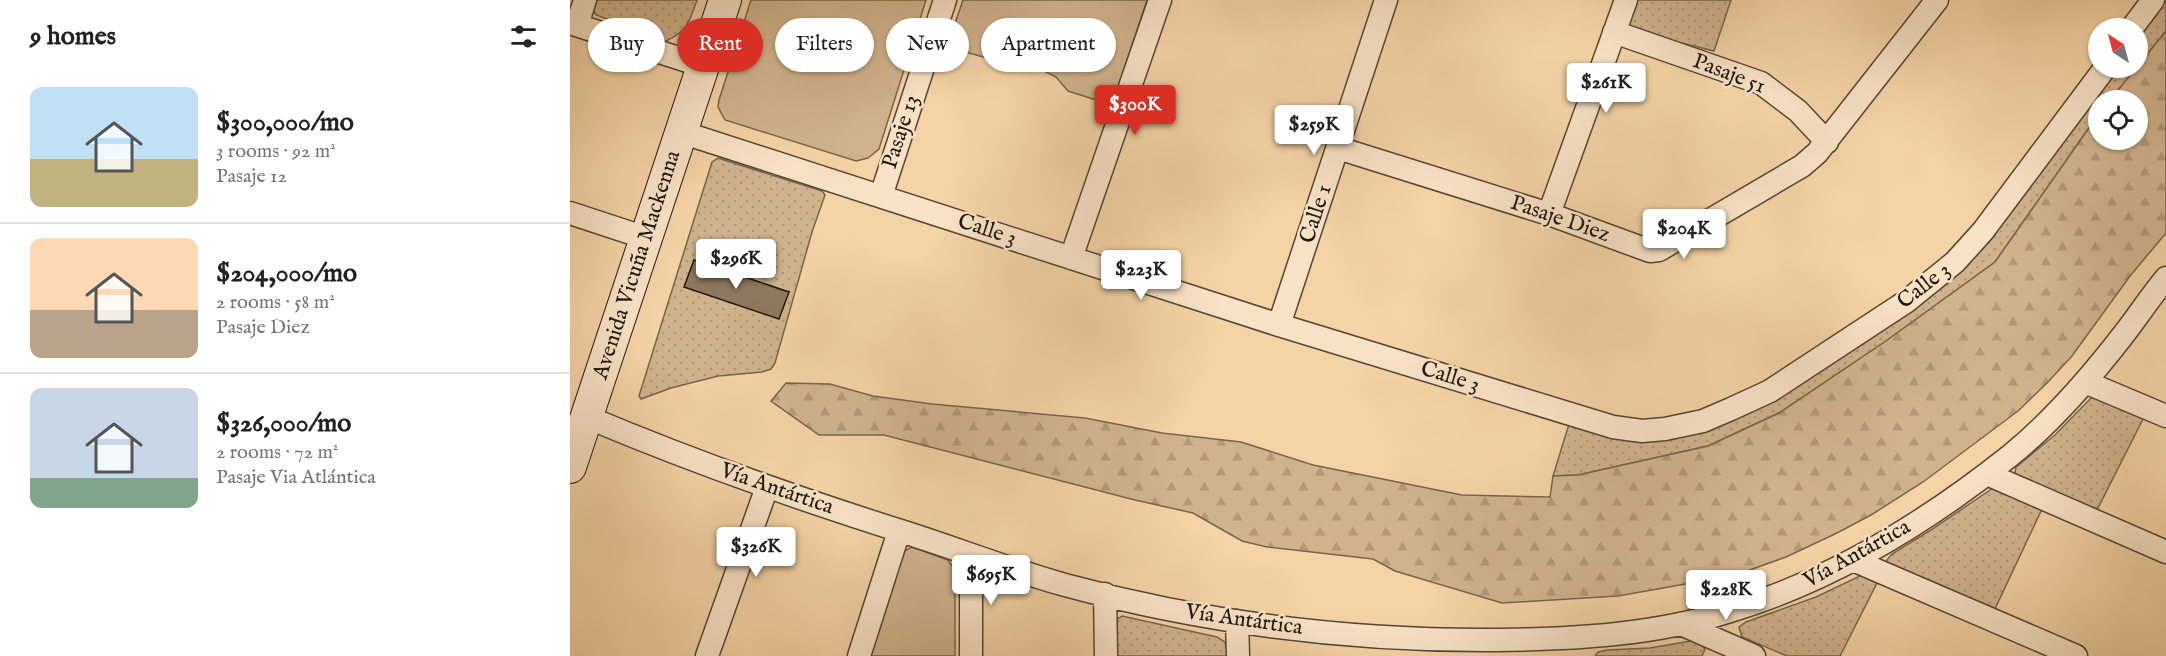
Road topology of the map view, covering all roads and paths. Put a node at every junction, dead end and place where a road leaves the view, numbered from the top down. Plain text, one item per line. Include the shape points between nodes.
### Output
1 (585, 0) edge
2 (725, 0) edge
3 (945, 0) edge
4 (1160, 0) edge
5 (1386, 0) edge
6 (1626, 0) edge
7 (1937, 0) edge
8 (2153, 0) edge
9 (719, 18) edge
10 (2140, 18) edge
11 (573, 24) edge
12 (1614, 32) junction
13 (677, 57) edge
14 (702, 72) edge
15 (2098, 78) edge
16 (681, 132) junction
17 (1827, 142) junction
18 (1338, 147) junction
19 (881, 196) junction
20 (570, 213) edge
21 (1549, 214) junction
22 (646, 238) junction
23 (1071, 258) junction
24 (2166, 278) edge
25 (1279, 325) junction
26 (2085, 382) junction
27 (2166, 416) edge
28 (575, 435) edge
29 (1986, 474) junction
30 (767, 487) junction
31 (899, 531) junction
32 (2166, 552) edge
33 (971, 556) junction
34 (1853, 560) junction
35 (1105, 594) junction
36 (1237, 621) junction
37 (1681, 624) junction
38 (1567, 647) edge
39 (707, 656) edge
40 (859, 656) edge
41 (971, 656) edge
42 (1106, 656) edge
43 (1238, 656) edge
44 (1754, 656) edge
45 (2076, 656) edge

1 - 11 street
2 - 9 street, Avenida Vicuña Mackenna
3 - 19 street, Pasaje 13
4 - 23 street
5 - 18 street, Calle 1
6 - 12 street
7 - 17 street, Pasaje Diez
8 - 10 street
11 - 13 street
12 - 17 street, Pasaje 51 via 1761,83 1798,111
12 - 21 street
14 - 16 street, Avenida Vicuña Mackenna
15 - 25 street, Calle 3 via 2012,194 1955,262 1907,301 1770,391 1703,421 1642,431 1613,427
16 - 19 street, Calle 3
16 - 22 street, Avenida Vicuña Mackenna
17 - 21 street, Pasaje Diez via 1802,166 1659,250 1650,251
18 - 21 street, Pasaje Diez
18 - 25 street, Calle 1
19 - 23 street, Calle 3
20 - 22 street
22 - 28 street, Avenida Vicuña Mackenna
23 - 25 street, Calle 3
24 - 26 street, Vía Antártica
26 - 27 street
26 - 29 street, Vía Antártica via 2040,430
28 - 30 street, Vía Antártica
29 - 32 street
29 - 34 street, Vía Antártica
30 - 31 street, Vía Antártica
30 - 39 street
31 - 33 street, Vía Antártica
31 - 40 street
33 - 35 street, Vía Antártica
33 - 41 street
34 - 37 street, Vía Antártica via 1759,602
34 - 45 street
35 - 36 street, Vía Antártica
35 - 42 street
36 - 38 street, Vía Antártica via 1397,638
36 - 43 street
37 - 38 street, Vía Antártica
37 - 44 street

